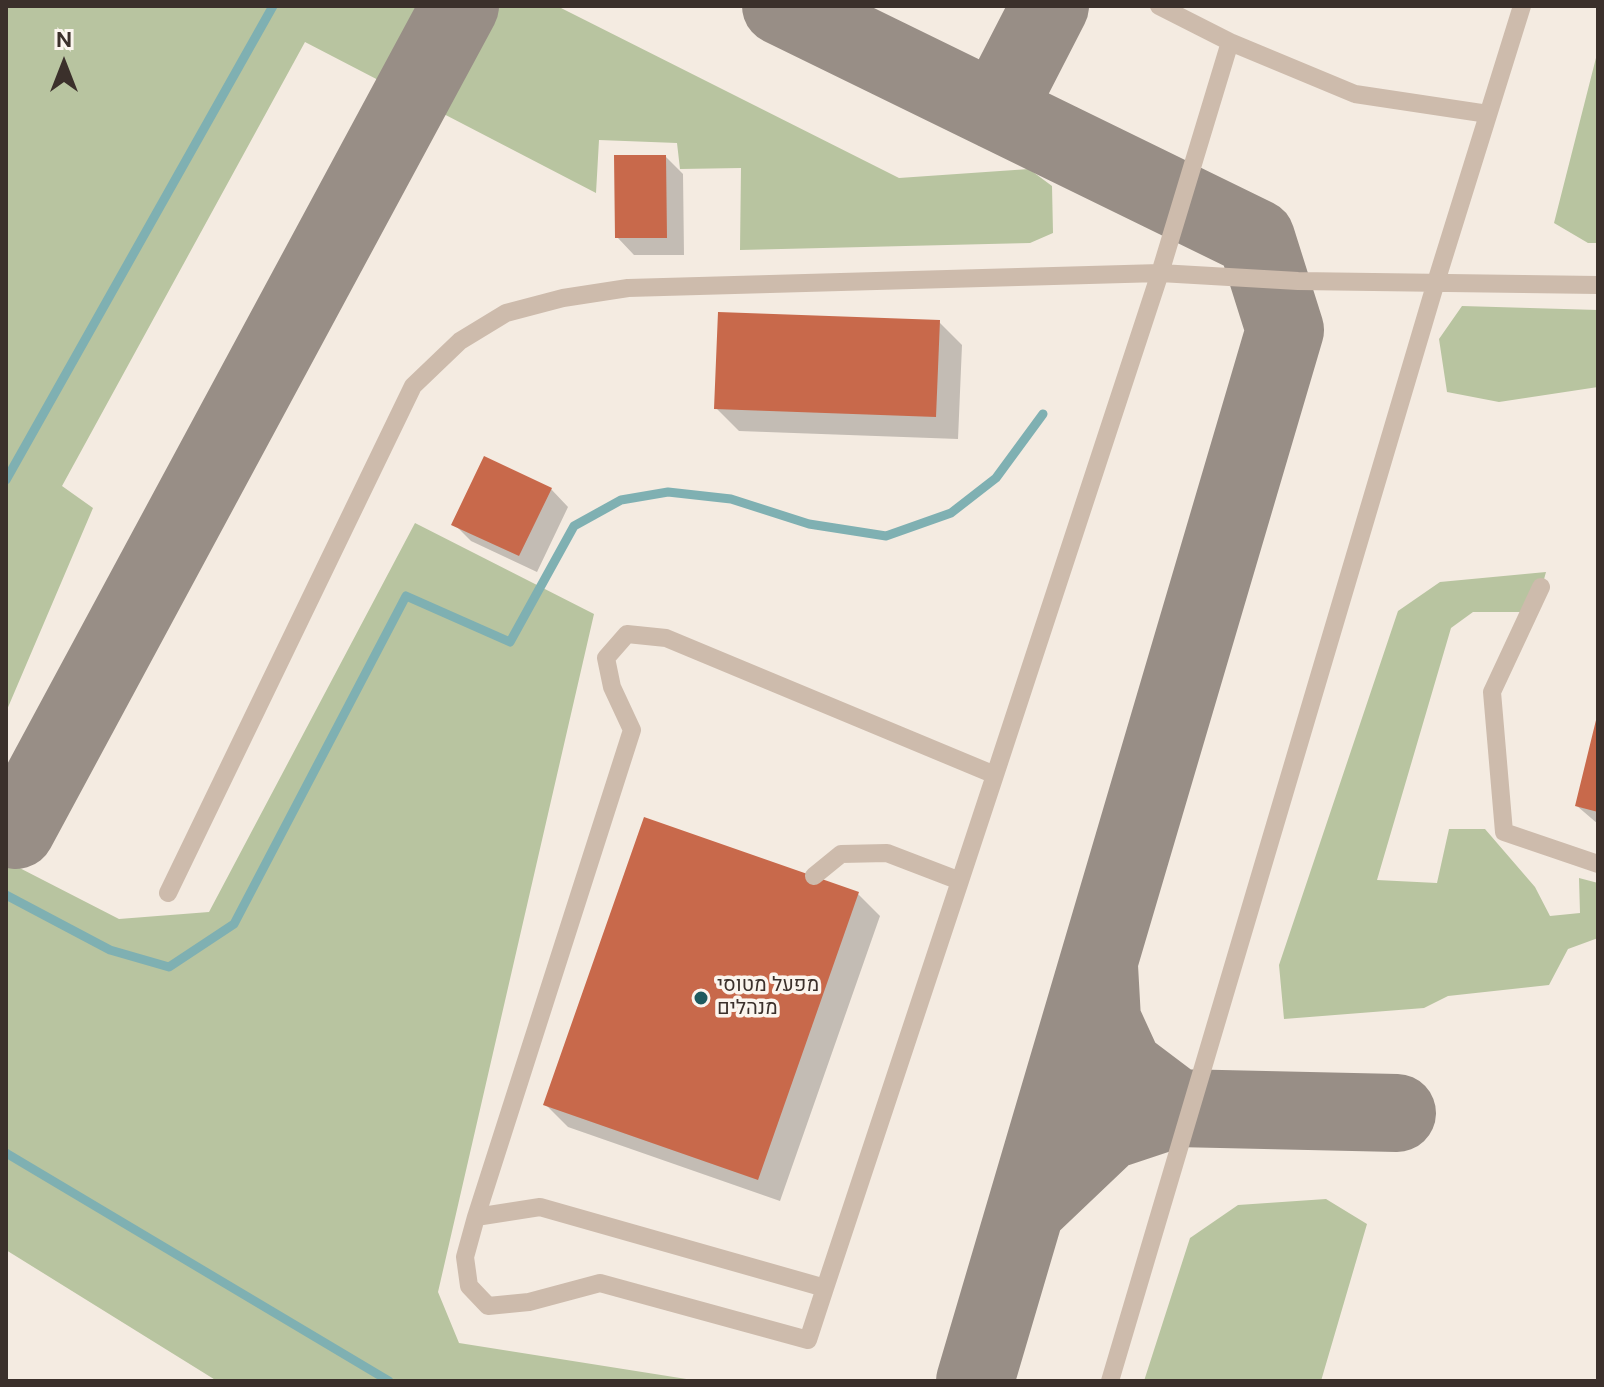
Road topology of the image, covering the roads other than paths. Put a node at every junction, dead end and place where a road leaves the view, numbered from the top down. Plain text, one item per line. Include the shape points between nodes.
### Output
1 (1159, 6) edge
2 (1522, 6) edge
3 (1230, 42) junction
4 (1488, 114) junction
5 (1160, 273) junction
6 (1436, 282) junction
7 (1598, 285) edge
8 (1541, 587) dead end
9 (995, 775) junction
10 (1598, 864) edge
11 (814, 876) dead end
12 (960, 881) junction
13 (168, 893) dead end
14 (476, 1217) junction
15 (825, 1288) junction
16 (1110, 1381) edge

1 - 3 lane
2 - 4 lane
3 - 4 lane via 1355,94
3 - 5 lane
4 - 6 lane
5 - 6 lane
5 - 9 lane
5 - 13 lane via 628,288 506,313 460,341 413,386
6 - 7 lane
6 - 16 lane
8 - 10 lane via 1492,692 1504,832
9 - 12 lane
9 - 14 lane via 666,638 627,634 606,658 612,687 632,730
11 - 12 lane via 841,854 887,853
12 - 15 lane
14 - 15 lane via 540,1207
14 - 15 lane via 465,1257 469,1286 488,1306 529,1302 600,1283 808,1340

